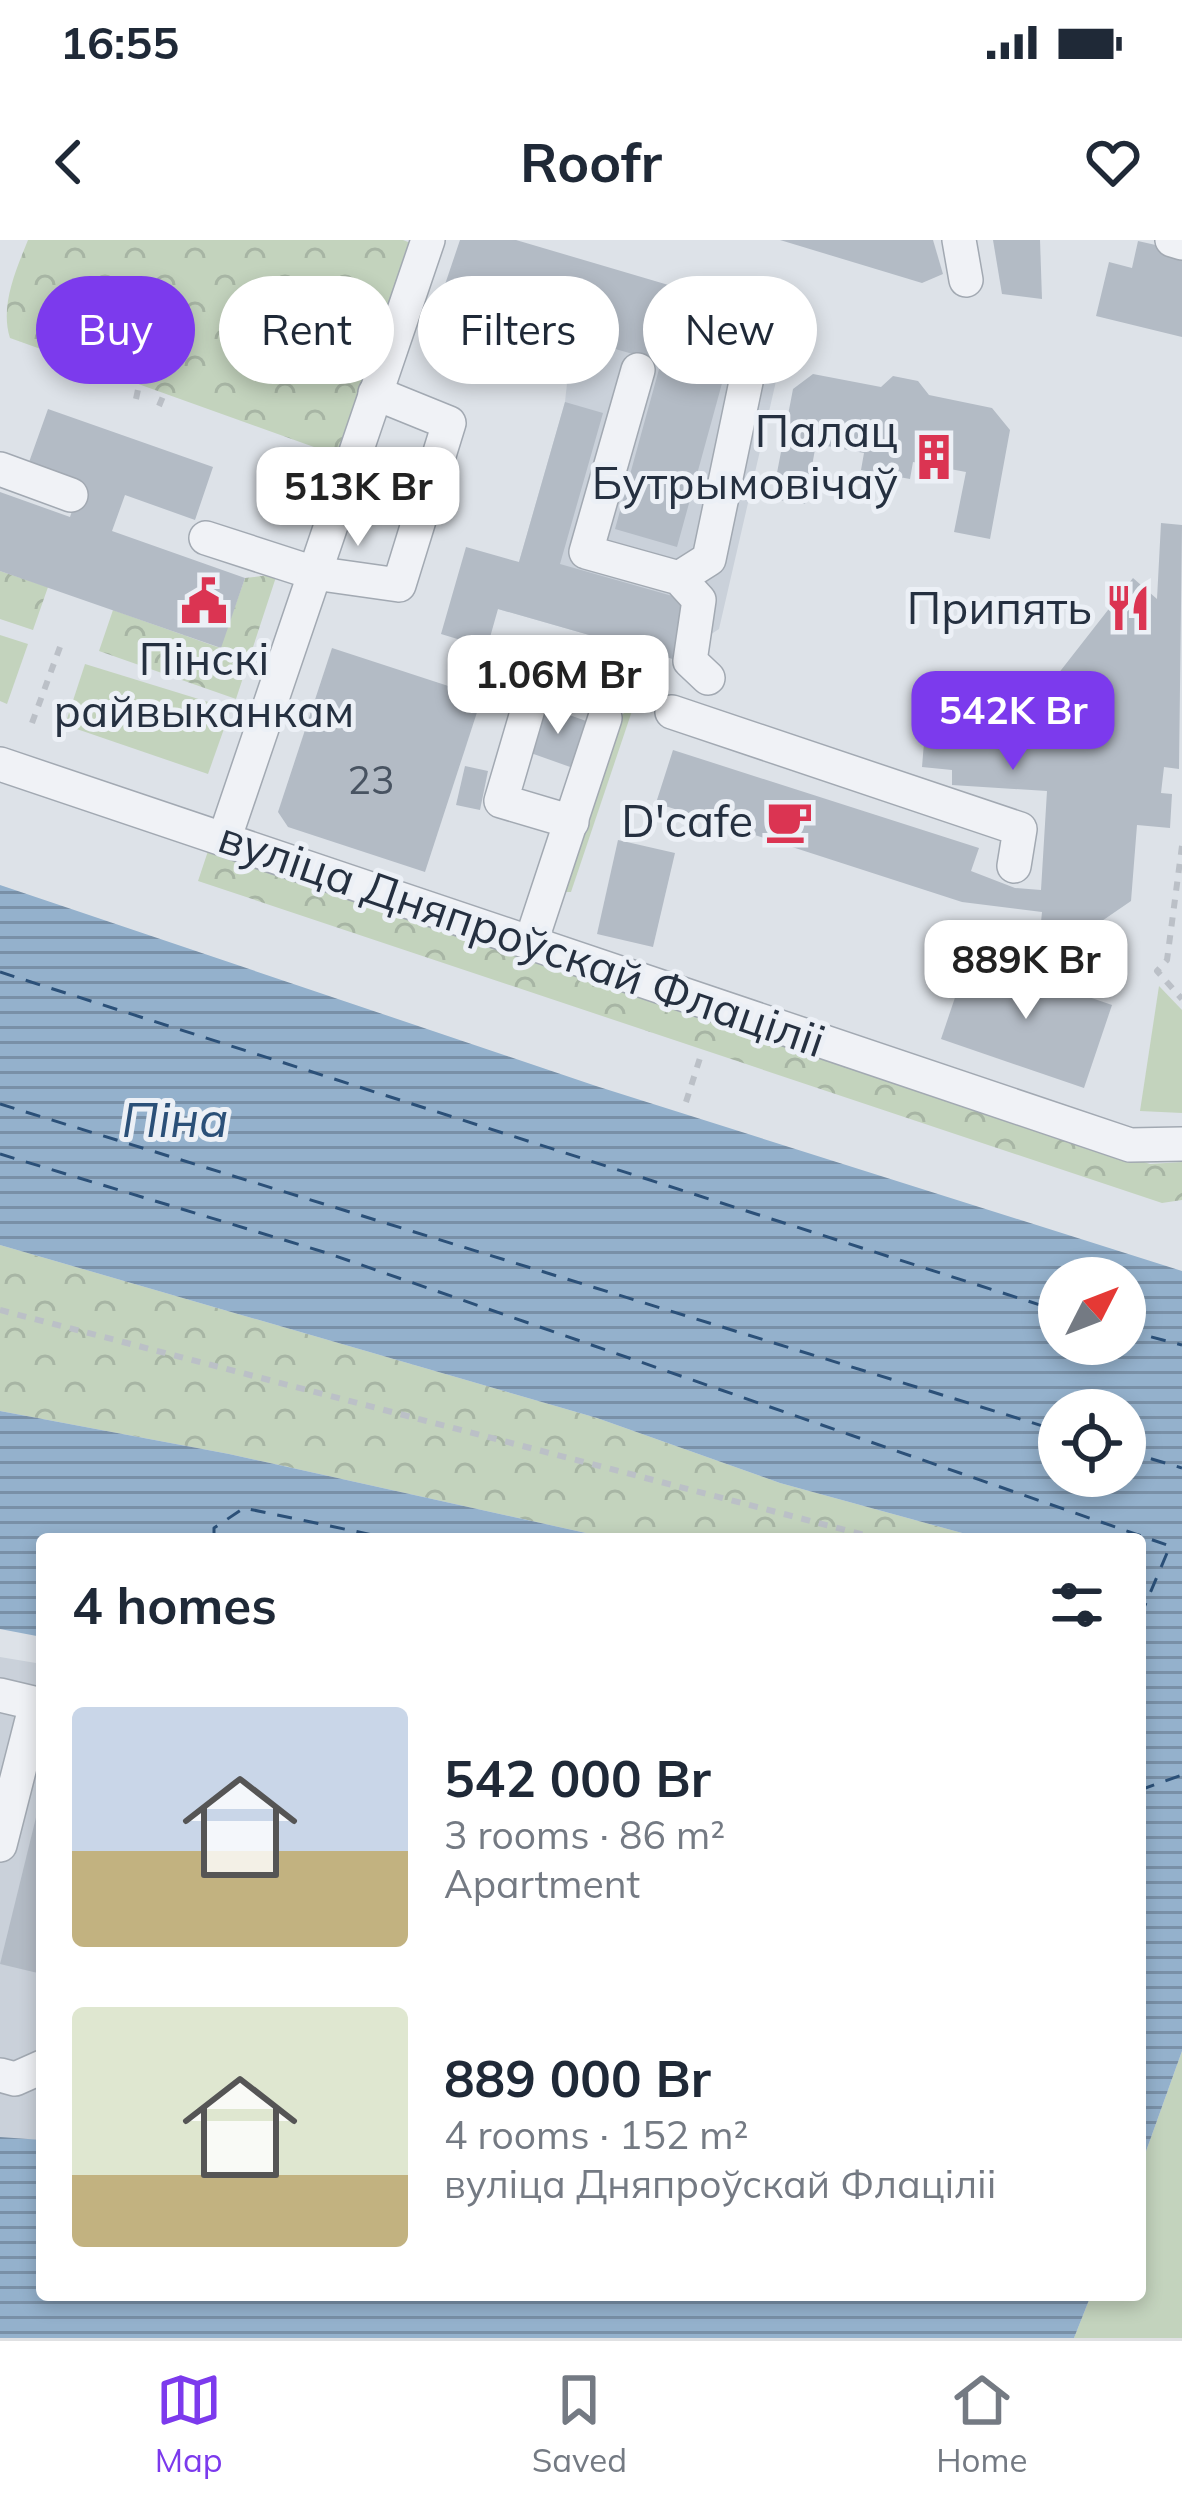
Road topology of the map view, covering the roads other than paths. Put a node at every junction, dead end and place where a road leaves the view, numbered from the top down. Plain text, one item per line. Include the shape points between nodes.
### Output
1 (428, 240) edge
2 (959, 240) edge
3 (1172, 240) edge
4 (1182, 243) edge
5 (966, 280) dead end
6 (638, 370) dead end
7 (746, 384) edge
8 (375, 393) junction
9 (0, 469) edge
10 (70, 495) dead end
11 (206, 538) dead end
12 (314, 573) junction
13 (679, 578) junction
14 (708, 679) dead end
15 (533, 692) dead end
16 (672, 712) dead end
17 (605, 718) dead end
18 (0, 764) edge
19 (572, 822) junction
20 (225, 837) junction
21 (1014, 866) dead end
22 (531, 942) junction
23 (1182, 1144) edge
24 (0, 1695) edge
25 (36, 1704) edge
26 (36, 1716) edge
27 (0, 1845) edge
28 (36, 2070) edge
29 (0, 2075) edge

1 - 8 street
2 - 5 street
3 - 4 street
6 - 13 street via 586,552
7 - 13 street via 709,560
8 - 12 street
8 - 12 street via 449,423 400,585
9 - 10 street
11 - 12 street
12 - 20 street
13 - 14 street via 699,600 690,662
15 - 19 street via 501,801
16 - 21 street via 1020,829
17 - 19 street
18 - 20 street, вуліца Дняпроўскай Флаціліі
19 - 22 street
20 - 22 street, вуліца Дняпроўскай Флаціліі
22 - 23 street, вуліца Дняпроўскай Флаціліі via 1130,1145
24 - 25 street
26 - 27 street
28 - 29 street via 15,2079

